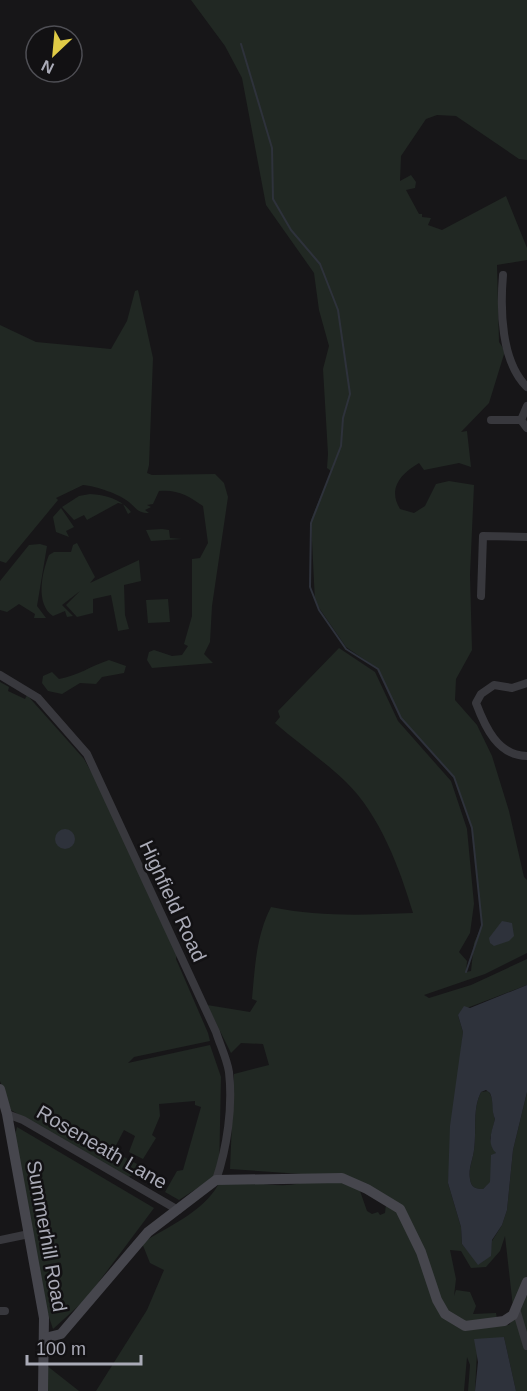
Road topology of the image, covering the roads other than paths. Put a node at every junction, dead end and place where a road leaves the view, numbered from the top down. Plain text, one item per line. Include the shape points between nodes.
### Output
1 (503, 275) dead end
2 (527, 387) edge
3 (527, 406) edge
4 (491, 420) dead end
5 (521, 420) junction
6 (527, 428) edge
7 (527, 537) edge
8 (481, 596) dead end
9 (0, 675) edge
10 (527, 683) edge
11 (527, 756) edge
12 (0, 1089) edge
13 (7, 1114) junction
14 (216, 1180) junction
15 (178, 1210) junction
16 (29, 1234) junction
17 (0, 1240) edge
18 (527, 1282) edge
19 (516, 1309) junction
20 (45, 1338) junction
21 (527, 1346) edge
22 (44, 1391) edge

1 - 2 street via 504,341 514,368
3 - 5 street
4 - 5 street
5 - 6 street
7 - 8 street via 483,536
9 - 14 street, Highfield Road via 38,698 87,754 216,1032 229,1071 224,1155
10 - 11 street via 512,687 494,685 476,703 497,743 512,754
12 - 13 street, Summerhill Road
13 - 15 street, Roseneath Lane
13 - 16 street, Summerhill Road
14 - 15 street
14 - 19 street via 342,1178 368,1189 400,1209 445,1314 465,1326 504,1321
15 - 20 street via 129,1251 61,1334
16 - 17 street
16 - 20 street, Summerhill Road
18 - 19 street
19 - 21 street
20 - 22 street, Summerhill Road

